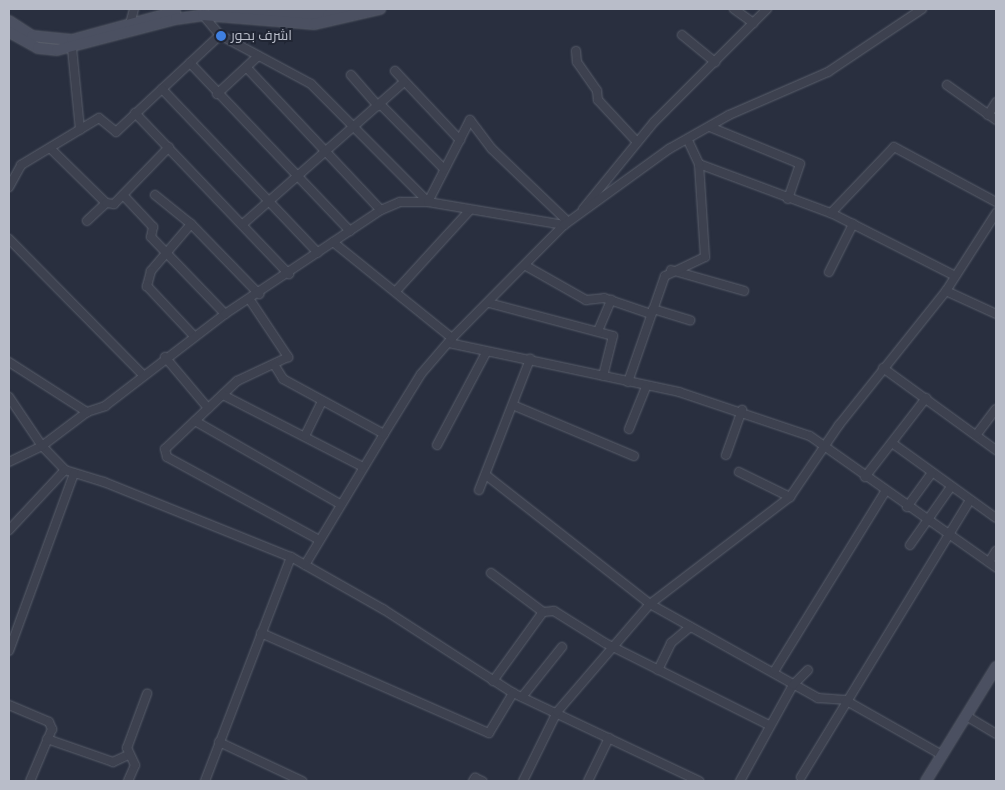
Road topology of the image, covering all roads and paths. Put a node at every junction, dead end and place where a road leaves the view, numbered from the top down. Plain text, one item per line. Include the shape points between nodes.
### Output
1 (134, 9) edge
2 (214, 9) edge
3 (358, 9) edge
4 (380, 9) edge
5 (734, 9) edge
6 (767, 9) edge
7 (922, 9) edge
8 (202, 12) edge
9 (9, 22) edge
10 (130, 24) junction
11 (753, 24) junction
12 (9, 32) edge
13 (220, 35) junction
14 (682, 35) dead end
15 (72, 48) junction
16 (576, 51) dead end
17 (258, 56) junction
18 (715, 62) junction
19 (190, 64) junction
20 (247, 68) junction
21 (395, 72) dead end
22 (351, 75) dead end
23 (404, 82) junction
24 (947, 85) dead end
25 (162, 89) junction
26 (217, 94) junction
27 (996, 102) edge
28 (379, 105) junction
29 (135, 113) junction
30 (988, 115) junction
31 (996, 120) edge
32 (355, 127) junction
33 (710, 127) junction
34 (80, 130) junction
35 (460, 140) junction
36 (688, 140) junction
37 (637, 142) junction
38 (169, 146) junction
39 (50, 148) junction
40 (326, 152) junction
41 (699, 164) junction
42 (444, 169) junction
43 (299, 177) junction
44 (9, 187) edge
45 (123, 195) junction
46 (155, 195) dead end
47 (788, 199) junction
48 (270, 201) junction
49 (428, 202) junction
50 (996, 202) edge
51 (106, 203) junction
52 (381, 210) junction
53 (469, 212) junction
54 (581, 212) junction
55 (831, 213) junction
56 (996, 213) edge
57 (87, 221) dead end
58 (191, 224) junction
59 (243, 224) junction
60 (566, 224) junction
61 (853, 224) junction
62 (350, 231) junction
63 (9, 239) edge
64 (333, 242) junction
65 (166, 252) junction
66 (318, 252) junction
67 (526, 266) junction
68 (672, 270) junction
69 (829, 272) dead end
70 (289, 274) junction
71 (955, 276) junction
72 (396, 291) junction
73 (946, 291) junction
74 (744, 292) dead end
75 (259, 294) junction
76 (250, 300) junction
77 (611, 300) junction
78 (489, 303) junction
79 (652, 311) junction
80 (225, 314) junction
81 (996, 314) edge
82 (690, 320) dead end
83 (598, 331) junction
84 (194, 336) junction
85 (451, 340) junction
86 (486, 353) junction
87 (165, 357) junction
88 (530, 359) junction
89 (9, 362) edge
90 (275, 366) junction
91 (883, 368) junction
92 (143, 375) junction
93 (603, 376) junction
94 (628, 382) junction
95 (646, 386) junction
96 (224, 395) junction
97 (9, 397) edge
98 (926, 398) junction
99 (322, 401) junction
100 (515, 406) junction
101 (208, 408) junction
102 (996, 409) edge
103 (742, 410) junction
104 (87, 412) junction
105 (196, 422) junction
106 (629, 429) dead end
107 (384, 434) junction
108 (977, 434) junction
109 (305, 436) junction
110 (892, 443) junction
111 (437, 445) dead end
112 (42, 446) junction
113 (826, 449) junction
114 (996, 450) edge
115 (726, 455) dead end
116 (634, 456) dead end
117 (9, 462) edge
118 (363, 466) junction
119 (65, 470) junction
120 (739, 472) dead end
121 (74, 473) junction
122 (486, 474) junction
123 (931, 474) junction
124 (865, 477) junction
125 (950, 488) junction
126 (480, 490) dead end
127 (885, 492) junction
128 (790, 497) junction
129 (970, 500) junction
130 (340, 504) junction
131 (907, 507) junction
132 (996, 518) edge
133 (926, 521) junction
134 (9, 530) edge
135 (946, 535) junction
136 (319, 540) junction
137 (910, 545) dead end
138 (996, 551) edge
139 (291, 557) junction
140 (989, 562) junction
141 (305, 565) junction
142 (996, 567) edge
143 (491, 573) dead end
144 (650, 604) junction
145 (542, 612) junction
146 (690, 627) junction
147 (261, 633) junction
148 (612, 646) junction
149 (562, 647) dead end
150 (9, 651) edge
151 (996, 667) edge
152 (658, 670) junction
153 (775, 670) junction
154 (808, 670) dead end
155 (493, 681) junction
156 (793, 685) junction
157 (513, 693) junction
158 (147, 694) dead end
159 (522, 697) junction
160 (845, 700) junction
161 (9, 706) edge
162 (557, 712) junction
163 (968, 717) junction
164 (769, 725) junction
165 (996, 734) edge
166 (47, 738) junction
167 (608, 738) junction
168 (219, 742) junction
169 (942, 754) junction
170 (128, 755) junction
171 (801, 777) dead end
172 (30, 781) edge
173 (128, 781) edge
174 (205, 781) edge
175 (302, 781) edge
176 (473, 781) edge
177 (482, 781) edge
178 (523, 781) edge
179 (588, 781) edge
180 (699, 781) edge
181 (740, 781) edge
182 (926, 781) edge

1 - 10 street
2 - 3 main road via 328,14
4 - 8 main road via 314,24
5 - 11 street
6 - 11 street
7 - 33 street via 828,72
8 - 10 main road
8 - 13 street
8 - 15 main road
9 - 10 main road via 48,40 72,40
11 - 18 street
12 - 15 main road via 38,48
13 - 17 street
13 - 19 street
14 - 18 street
15 - 34 street
16 - 37 street via 577,62 597,91 598,100
17 - 20 street
17 - 32 street via 311,84
18 - 37 street
19 - 25 street
19 - 26 street
20 - 26 street
20 - 40 street
21 - 23 street
22 - 28 street
23 - 28 street
23 - 35 street
24 - 30 street
25 - 29 street
25 - 48 street
26 - 43 street
27 - 30 street
28 - 32 street
28 - 42 street
29 - 34 street via 116,132 98,118
29 - 38 street
30 - 31 street
32 - 40 street
32 - 49 street
33 - 36 street
33 - 47 street via 800,164
34 - 39 street
35 - 42 street
35 - 60 street via 470,120 492,149
36 - 41 street
36 - 54 street
37 - 54 street
38 - 45 street
38 - 59 street
39 - 44 street via 21,165
39 - 51 street
40 - 43 street
40 - 52 street
41 - 47 street
41 - 68 street via 704,257
42 - 49 street
43 - 48 street
43 - 62 street
45 - 51 street via 114,204
45 - 65 street via 153,226 151,237
46 - 58 street
47 - 55 street
48 - 59 street
48 - 66 street
49 - 52 street via 400,202
49 - 53 street
50 - 55 street via 894,148
51 - 57 street
52 - 62 street
53 - 60 street
53 - 72 street
54 - 60 street
55 - 61 street
56 - 71 street
58 - 65 street
58 - 75 street
59 - 70 street
60 - 67 street
61 - 69 street
61 - 71 street
62 - 64 street
63 - 92 street
64 - 66 street
64 - 72 street
65 - 80 street
65 - 84 street via 151,271 147,286
66 - 70 street
67 - 77 street via 586,300
67 - 78 street
68 - 74 street
68 - 79 street
70 - 75 street
71 - 73 street
72 - 85 street
73 - 81 street
73 - 91 street
75 - 76 street
76 - 80 street
76 - 90 street via 288,357
77 - 79 street
77 - 83 street
78 - 83 street
78 - 85 street
79 - 82 street
79 - 94 street
80 - 84 street
83 - 93 street via 613,339
84 - 87 street
85 - 86 street
85 - 107 street via 421,374
86 - 88 street
86 - 111 street
87 - 92 street
87 - 101 street
88 - 93 street
88 - 100 street
89 - 104 street
90 - 96 street via 237,382
90 - 99 street via 283,379
91 - 98 street
91 - 113 street
92 - 104 street via 105,406
93 - 94 street
94 - 95 street
95 - 103 street
95 - 106 street
96 - 101 street
96 - 109 street
97 - 112 street
98 - 108 street
98 - 110 street
99 - 107 street
99 - 109 street
100 - 116 street
100 - 122 street
101 - 105 street
102 - 108 street
103 - 113 street via 810,436
103 - 115 street
104 - 112 street
105 - 130 street
105 - 136 street via 170,440 165,449 167,456
107 - 118 street
108 - 114 street
109 - 118 street
110 - 123 street
110 - 124 street
112 - 117 street
112 - 119 street
113 - 124 street
113 - 128 street
118 - 130 street
119 - 121 street
119 - 134 street
120 - 128 street
121 - 139 street
121 - 150 street
122 - 126 street
122 - 144 street
123 - 125 street
123 - 131 street
124 - 127 street
125 - 129 street
125 - 133 street
127 - 131 street
127 - 153 street
128 - 144 street
129 - 132 street
129 - 135 street
130 - 136 street
131 - 133 street
133 - 135 street
133 - 137 street
135 - 140 street
135 - 160 street
136 - 141 street
138 - 140 street
139 - 141 street
139 - 147 street
140 - 142 street
141 - 155 street via 383,609
143 - 145 street
144 - 146 street
144 - 148 street via 637,625
145 - 148 street via 554,611
145 - 155 street
146 - 152 street via 671,643
146 - 153 street
147 - 157 street via 489,733
147 - 168 street
148 - 152 street
148 - 162 street
149 - 159 street
151 - 163 main road
152 - 164 street
153 - 156 street
154 - 156 street
155 - 157 street
156 - 160 street via 818,698
156 - 164 street
157 - 159 street
158 - 170 street
159 - 162 street
160 - 169 street
160 - 171 street
161 - 166 street via 49,722 52,729
162 - 167 street
162 - 178 street
163 - 165 street
163 - 169 main road
164 - 181 street
166 - 170 street via 113,762
166 - 172 street
167 - 179 street
167 - 180 street
168 - 174 street
168 - 175 street
169 - 182 main road
170 - 173 street via 135,764
176 - 177 street via 475,778

